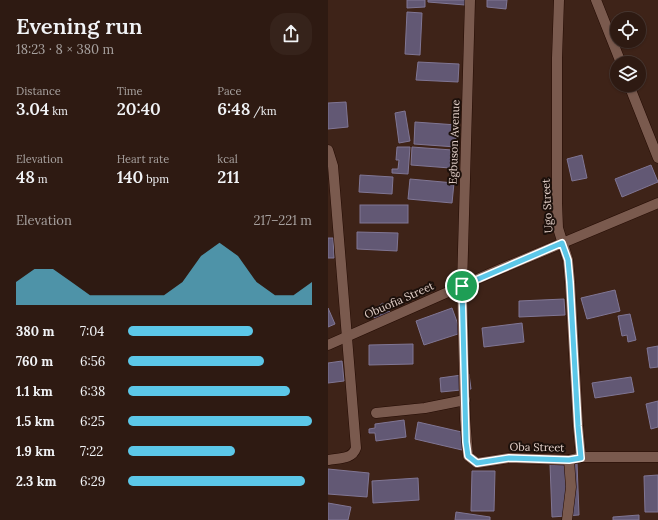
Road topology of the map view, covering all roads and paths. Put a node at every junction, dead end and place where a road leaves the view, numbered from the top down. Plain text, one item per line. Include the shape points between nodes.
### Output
1 (470, 0) edge
2 (559, 0) edge
3 (596, 0) edge
4 (618, 56) edge
5 (632, 92) edge
6 (328, 150) edge
7 (658, 158) edge
8 (658, 203) edge
9 (562, 243) junction
10 (462, 286) junction
11 (347, 337) junction
12 (328, 345) edge
13 (465, 400) junction
14 (376, 413) dead end
15 (658, 457) edge
16 (581, 458) junction
17 (328, 460) edge
18 (569, 460) junction
19 (567, 520) edge

1 - 10 street, Egbuson Avenue
2 - 9 street, Ugo Street via 557,195 558,228
3 - 4 street
5 - 7 street
6 - 11 street via 333,166
8 - 9 street, Obuofia Street
9 - 10 street, Obuofia Street
9 - 16 street, Ugo Street via 568,260 570,282
10 - 11 street, Obuofia Street
10 - 13 street, Oba Street
11 - 12 street, Obuofia Street
11 - 17 street via 356,448 350,456
13 - 14 street via 425,408
13 - 18 street, Oba Street via 466,442 468,456 472,461 477,463 509,458
15 - 16 street, Oba Street
16 - 18 street, Oba Street
18 - 19 street via 571,488

